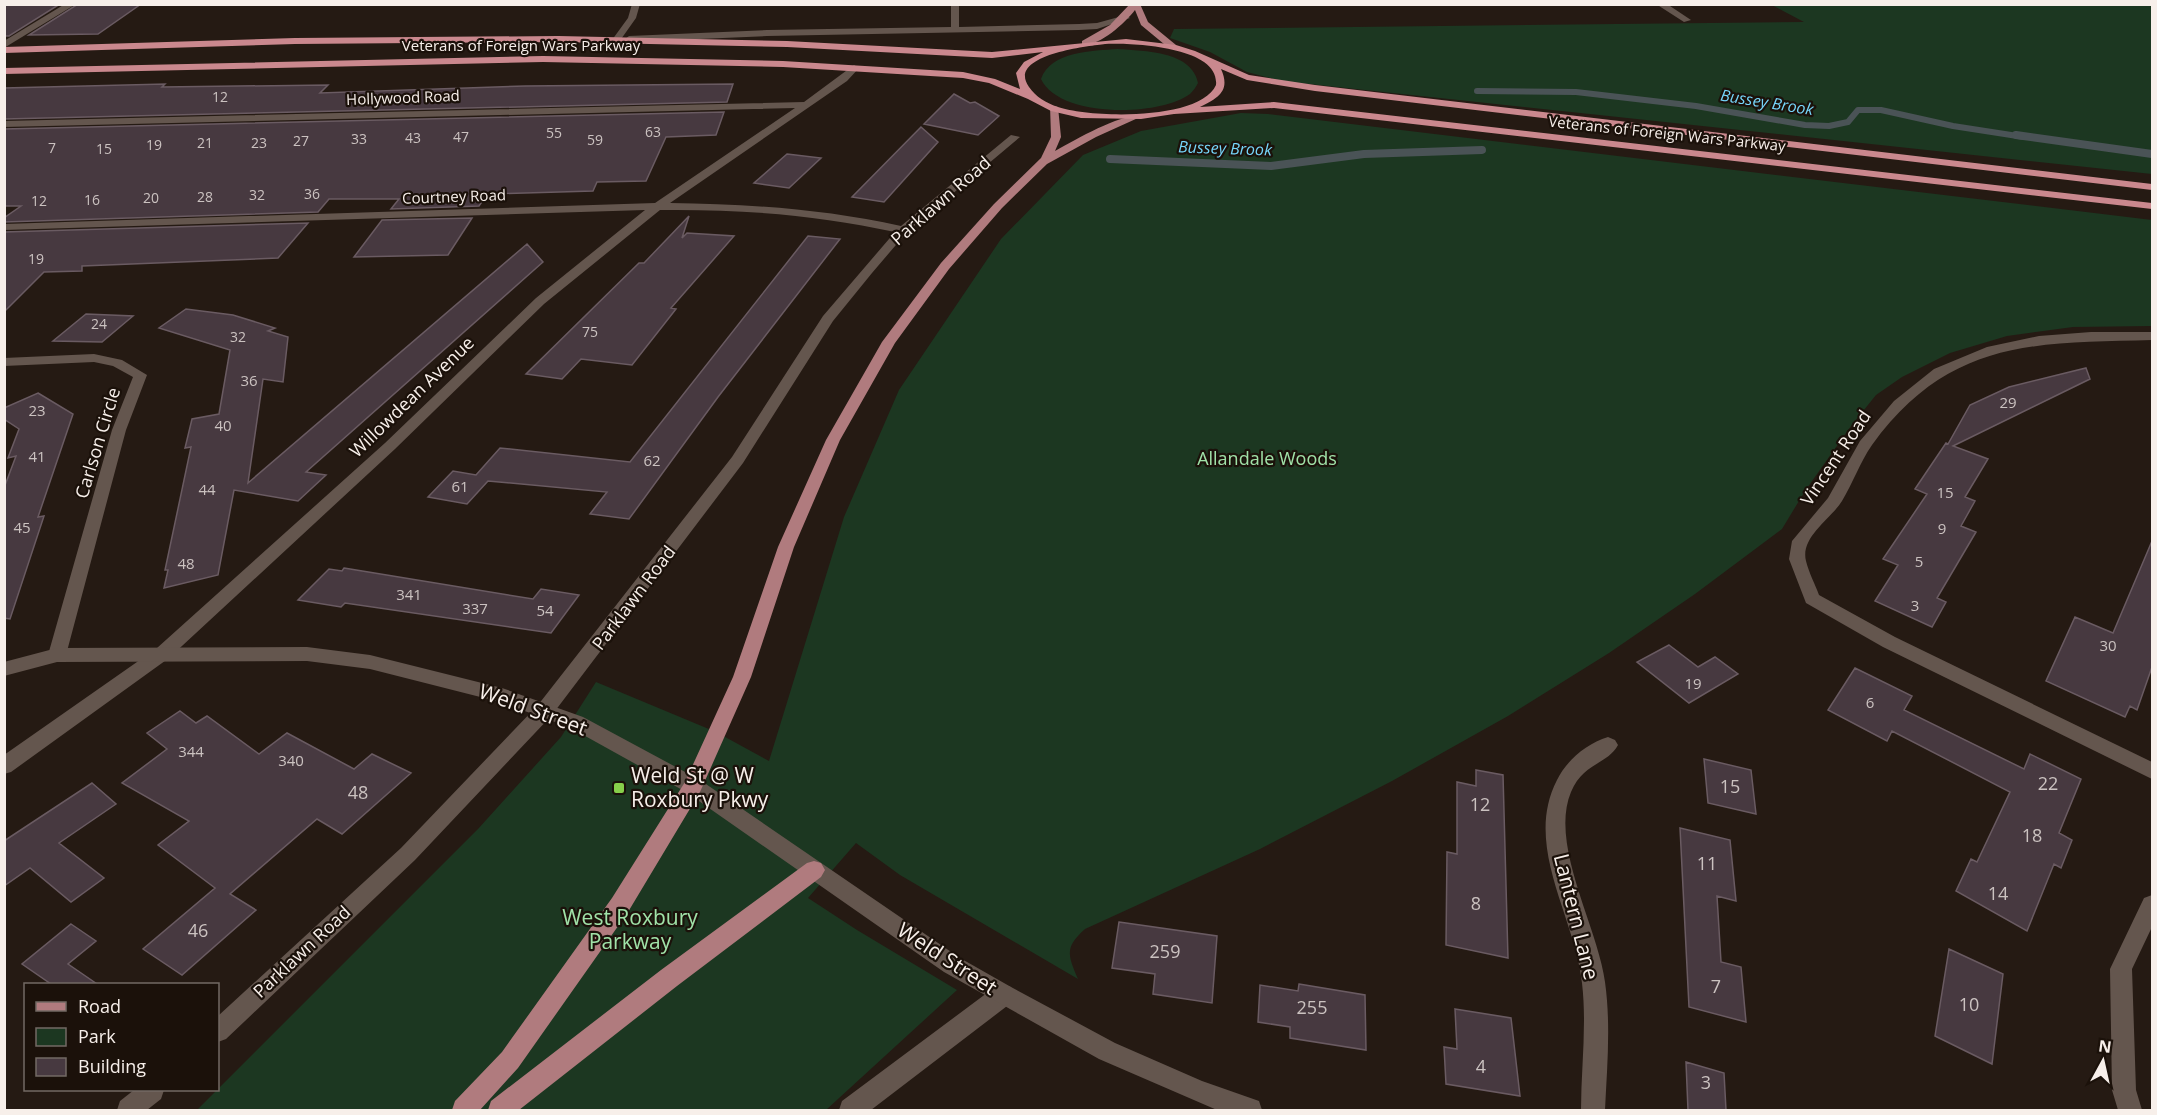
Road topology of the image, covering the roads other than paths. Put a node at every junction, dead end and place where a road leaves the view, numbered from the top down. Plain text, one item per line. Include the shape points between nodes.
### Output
1 (72, 4) edge
2 (636, 4) edge
3 (955, 4) edge
4 (1135, 4) edge
5 (1660, 4) edge
6 (1126, 18) junction
7 (1687, 20) dead end
8 (956, 28) junction
9 (616, 39) junction
10 (1085, 43) junction
11 (4, 45) edge
12 (1069, 46) junction
13 (1173, 48) junction
14 (4, 50) edge
15 (1201, 57) junction
16 (854, 68) junction
17 (4, 71) edge
18 (1033, 97) junction
19 (803, 105) junction
20 (1053, 107) junction
21 (1177, 112) junction
22 (1133, 118) junction
23 (4, 124) edge
24 (1015, 137) dead end
25 (1044, 161) junction
26 (2152, 187) edge
27 (2152, 206) edge
28 (654, 207) junction
29 (4, 227) edge
30 (903, 230) junction
31 (2152, 336) edge
32 (4, 362) edge
33 (163, 653) junction
34 (57, 655) junction
35 (4, 669) edge
36 (545, 710) junction
37 (1608, 746) dead end
38 (4, 766) edge
39 (2152, 771) edge
40 (693, 786) junction
41 (814, 870) junction
42 (2152, 905) edge
43 (1003, 995) junction
44 (219, 1030) edge
45 (150, 1091) edge
46 (129, 1110) edge
47 (464, 1110) edge
48 (500, 1110) edge
49 (851, 1110) edge
50 (1250, 1110) edge
51 (1593, 1110) edge
52 (2130, 1110) edge

1 - 11 street
2 - 9 street via 632,18
3 - 8 street
4 - 6 main road
4 - 13 main road via 1144,23
5 - 7 street
6 - 8 street, Veterans of Foreign Wars Parkway via 1098,26
6 - 10 main road
8 - 9 street, Veterans of Foreign Wars Parkway
9 - 12 highway, Veterans of Foreign Wars Parkway via 992,55
9 - 14 highway, Veterans of Foreign Wars Parkway
10 - 12 highway, Veterans of Foreign Wars Parkway
10 - 13 highway, Veterans of Foreign Wars Parkway via 1135,42
12 - 18 highway via 1044,54 1024,68 1020,81
13 - 15 highway, Veterans of Foreign Wars Parkway
15 - 21 highway via 1219,73 1220,86 1203,103
15 - 26 highway, Veterans of Foreign Wars Parkway via 1254,79 1315,88
16 - 17 highway, Veterans of Foreign Wars Parkway via 543,59
16 - 18 highway, Veterans of Foreign Wars Parkway via 976,77
16 - 19 street, Willowdean Avenue via 844,79
18 - 20 highway, Veterans of Foreign Wars Parkway
19 - 23 street, Hollywood Road
19 - 28 street, Willowdean Avenue
20 - 22 highway, Veterans of Foreign Wars Parkway via 1091,116
20 - 25 main road via 1055,140
21 - 22 highway, Veterans of Foreign Wars Parkway
21 - 27 highway, Veterans of Foreign Wars Parkway via 1246,105 1290,107
22 - 25 main road
24 - 30 street, Parklawn Road
25 - 40 main road via 945,266 889,342 833,440 786,547 742,677
28 - 29 street, Courtney Road
28 - 30 street, Courtney Road via 773,208 834,214
28 - 33 street, Willowdean Avenue via 540,301 390,446
30 - 36 street, Parklawn Road via 828,320 738,460
31 - 39 street, Vincent Road via 2039,340 1987,351 1939,372 1899,404 1865,444 1834,501 1800,541 1797,559 1812,599 1890,642
32 - 34 street, Carlson Circle via 94,358 117,363 140,375 120,430
33 - 34 street, Weld Street
33 - 36 street, Weld Street via 307,654 370,662 502,695
33 - 38 street, Willowdean Avenue
34 - 35 street, Weld Street
36 - 40 street, Weld Street via 576,722
36 - 44 street, Parklawn Road via 408,854
37 - 51 street, Lantern Lane via 1572,770 1560,792 1556,822 1564,882 1590,962 1595,993
40 - 41 street, Weld Street
40 - 47 main road via 607,924 510,1060
41 - 43 street, Weld Street via 952,965
41 - 48 main road
42 - 52 street via 2121,969 2124,1090
43 - 49 street
43 - 50 street, Weld Street via 1107,1051
45 - 46 street

